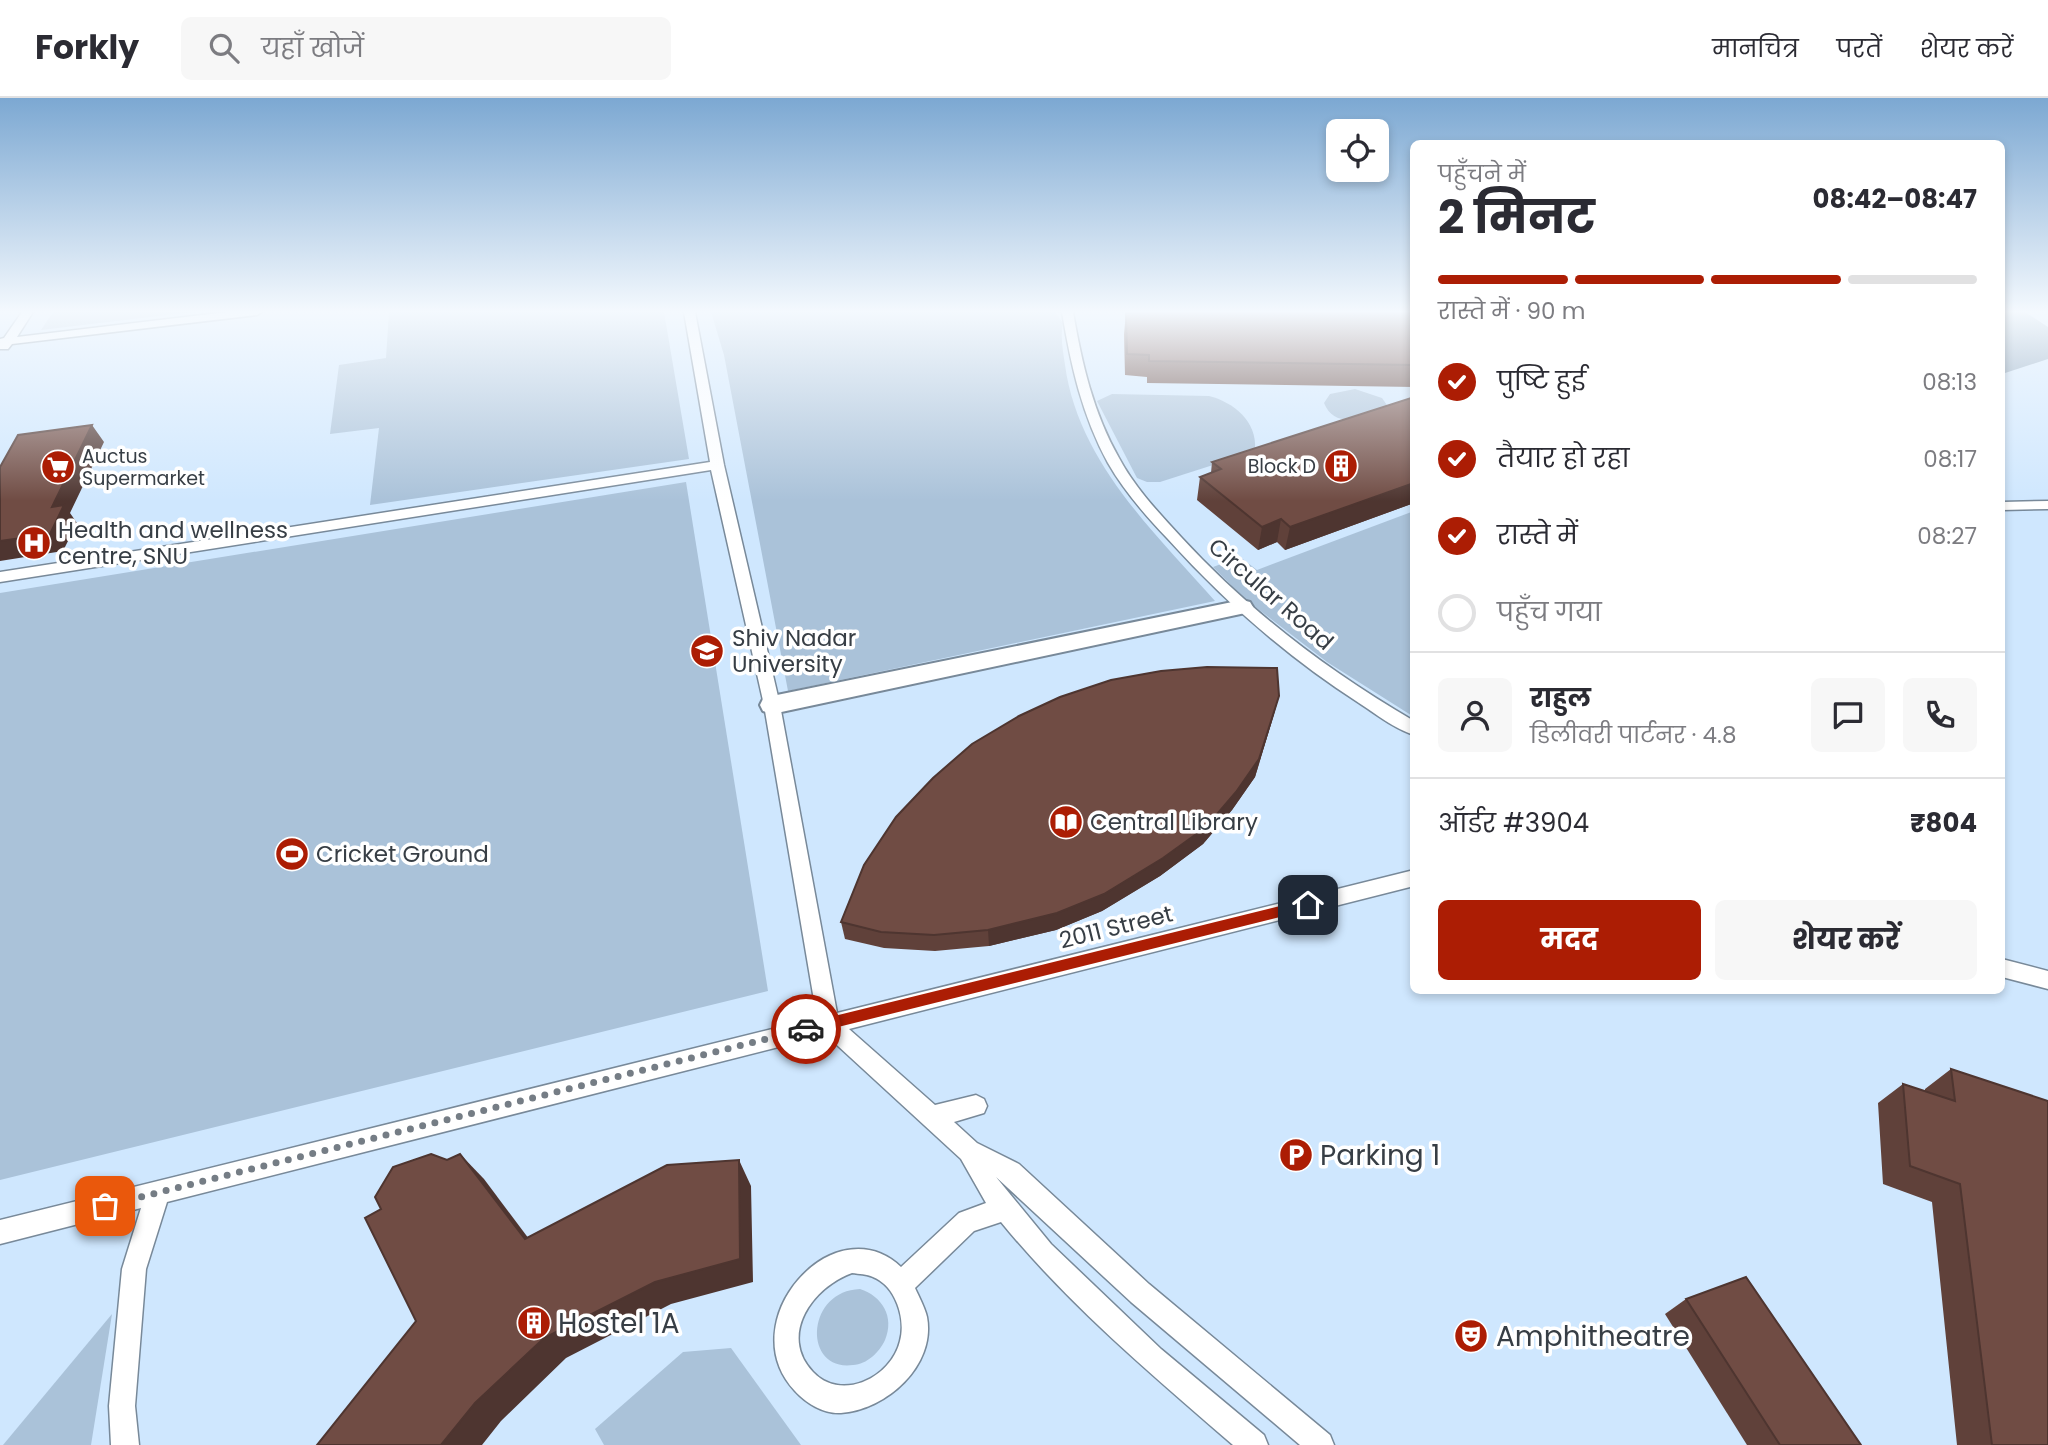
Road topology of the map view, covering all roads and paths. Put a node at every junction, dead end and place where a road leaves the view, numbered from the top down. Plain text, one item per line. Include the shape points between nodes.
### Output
1 (701, 375) edge
2 (1079, 375) edge
3 (717, 465) junction
4 (2048, 505) edge
5 (2005, 506) edge
6 (0, 577) edge
7 (1242, 607) junction
8 (772, 705) junction
9 (1410, 726) edge
10 (1410, 879) edge
11 (2005, 969) edge
12 (2048, 980) edge
13 (829, 1024) junction
14 (976, 1106) dead end
15 (931, 1117) junction
16 (969, 1151) junction
17 (158, 1193) junction
18 (1004, 1209) junction
19 (0, 1232) edge
20 (900, 1285) junction
21 (125, 1445) edge
22 (1254, 1445) edge
23 (1320, 1445) edge

1 - 3 lane
2 - 7 lane, Circular Road via 1089,410 1125,480 1202,570
3 - 6 lane
3 - 8 lane
4 - 5 lane
7 - 8 street
7 - 9 lane, Circular Road via 1325,673
8 - 13 lane
10 - 13 lane, 2011 Street
11 - 12 lane
13 - 15 lane
13 - 17 lane, 2011 Street
14 - 15 lane
15 - 16 lane
16 - 18 lane
16 - 23 lane via 1011,1172 1140,1293
17 - 19 lane, 2011 Street
17 - 21 lane via 134,1269 122,1406
18 - 20 lane via 967,1221
18 - 22 lane via 1042,1253 1152,1358
20 - 20 lane via 914,1305 916,1328 911,1350 882,1388 839,1400 818,1394 801,1381 790,1362 787,1328 798,1296 813,1279 832,1266 852,1261 872,1263 891,1272

